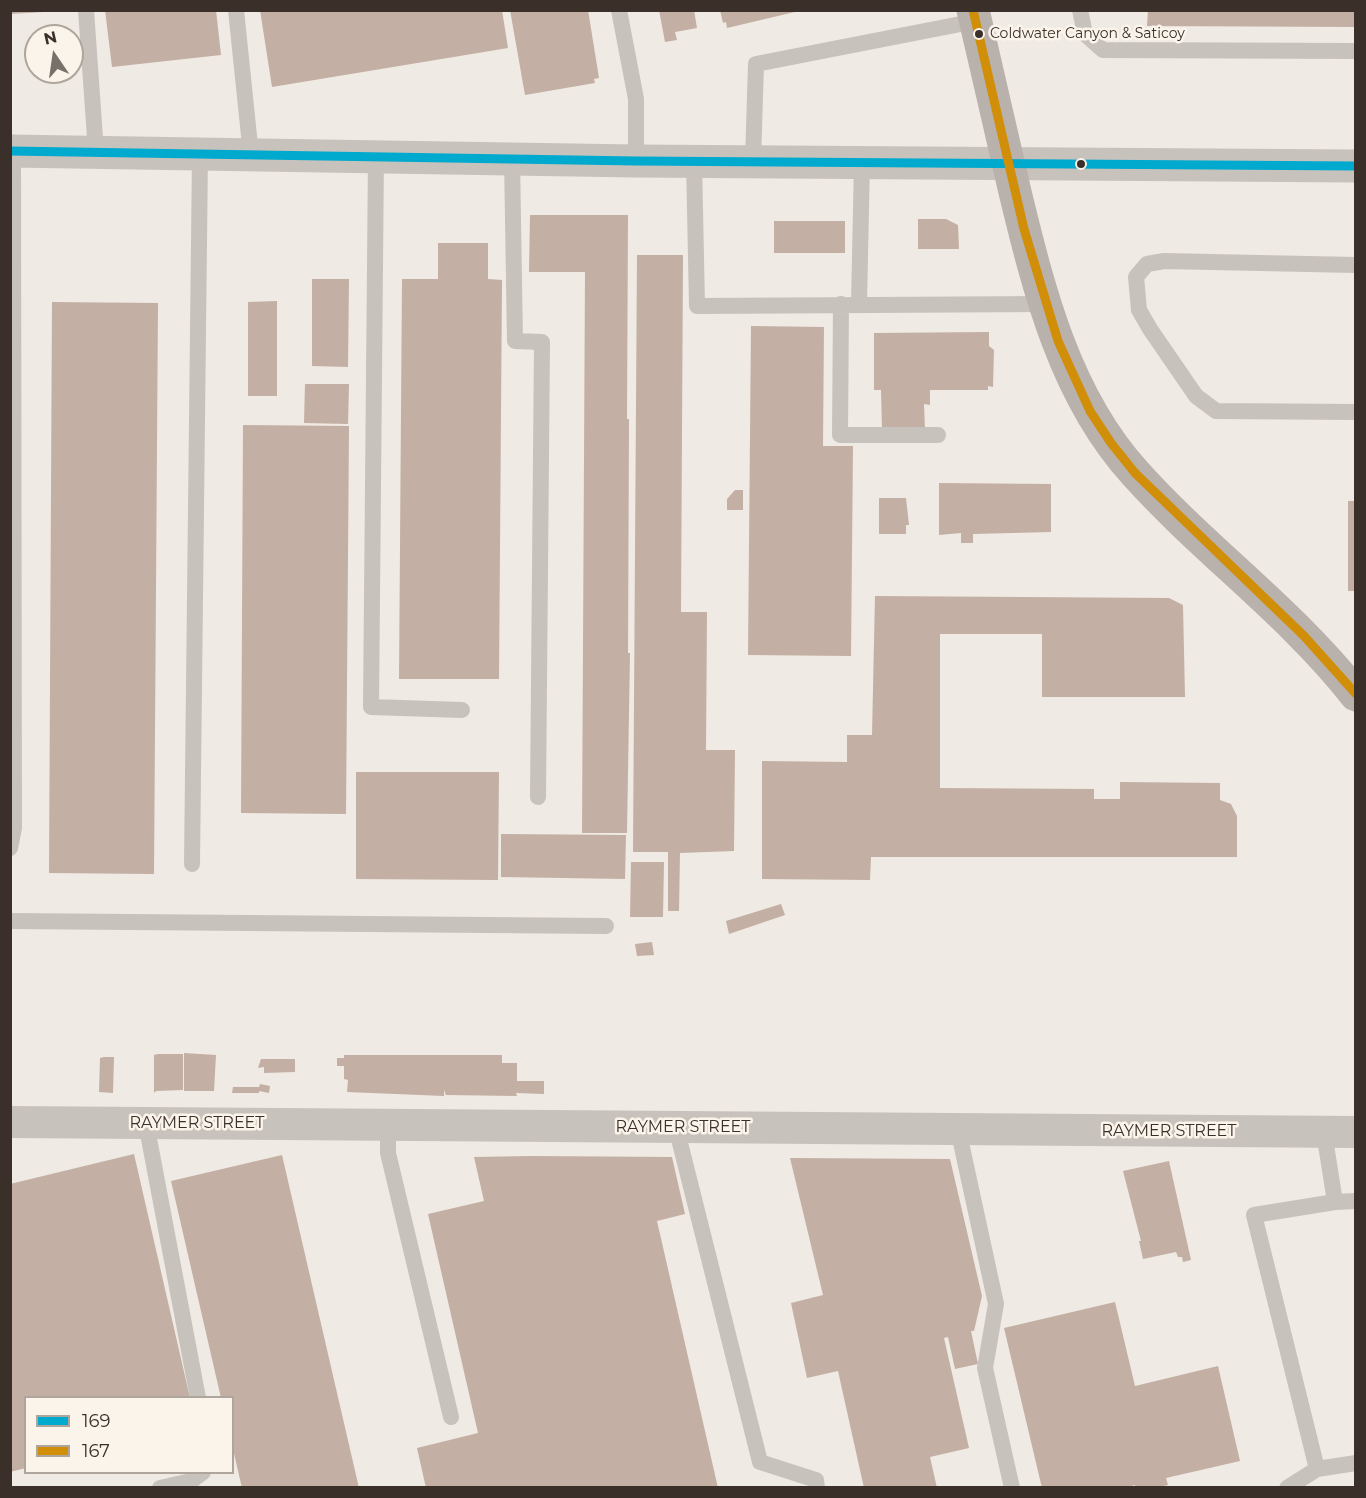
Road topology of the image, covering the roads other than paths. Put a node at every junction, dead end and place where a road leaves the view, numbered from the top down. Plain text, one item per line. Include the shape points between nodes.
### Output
1 (86, 10) edge
2 (236, 10) edge
3 (619, 10) edge
4 (1080, 10) edge
5 (974, 16) edge
6 (1356, 51) edge
7 (12, 151) edge
8 (96, 152) junction
9 (200, 153) junction
10 (251, 155) junction
11 (376, 155) junction
12 (513, 158) junction
13 (636, 161) junction
14 (694, 161) junction
15 (753, 161) junction
16 (862, 161) junction
17 (1008, 162) junction
18 (1356, 166) edge
19 (1356, 265) edge
20 (841, 304) junction
21 (859, 304) junction
22 (1044, 304) junction
23 (1356, 412) edge
24 (938, 435) dead end
25 (1356, 695) edge
26 (462, 710) dead end
27 (538, 797) dead end
28 (10, 848) edge
29 (192, 864) dead end
30 (10, 921) edge
31 (606, 926) dead end
32 (10, 1122) edge
33 (146, 1123) junction
34 (388, 1125) junction
35 (676, 1127) junction
36 (958, 1129) junction
37 (1324, 1132) junction
38 (1356, 1132) edge
39 (1356, 1201) edge
40 (1335, 1202) junction
41 (198, 1396) edge
42 (451, 1417) dead end
43 (1356, 1463) edge
44 (1317, 1469) junction
45 (202, 1474) edge
46 (160, 1488) edge
47 (817, 1488) edge
48 (1012, 1488) edge
49 (1287, 1488) edge

1 - 8 lane
2 - 10 lane
3 - 13 lane via 636,99
4 - 6 lane via 1085,34 1102,50
5 - 15 lane via 756,64
5 - 17 main road
7 - 8 street
7 - 28 lane via 14,828
8 - 9 street
9 - 10 street
9 - 29 lane
10 - 11 street
11 - 12 street
11 - 26 lane via 371,707
12 - 13 street
12 - 27 lane via 515,341 542,342
13 - 14 street
14 - 15 street
14 - 20 lane via 698,306
15 - 16 street
16 - 17 street
16 - 21 lane
17 - 18 street
17 - 22 main road
19 - 23 lane via 1164,261 1147,264 1136,278 1139,310 1150,329 1196,396 1216,411
20 - 21 lane
20 - 24 lane via 840,435
21 - 22 lane
22 - 25 main road via 1085,399 1133,472 1293,623
30 - 31 lane
32 - 33 street, RAYMER STREET
33 - 34 street, RAYMER STREET
33 - 41 lane
34 - 35 street, RAYMER STREET
34 - 42 lane via 388,1153
35 - 36 street, RAYMER STREET
35 - 47 lane via 760,1462 816,1480
36 - 37 street, RAYMER STREET
36 - 48 lane via 996,1304 985,1368
37 - 38 street, RAYMER STREET
37 - 40 lane
39 - 40 lane
40 - 44 lane via 1254,1215
43 - 44 lane
44 - 49 lane
45 - 46 lane via 191,1482

